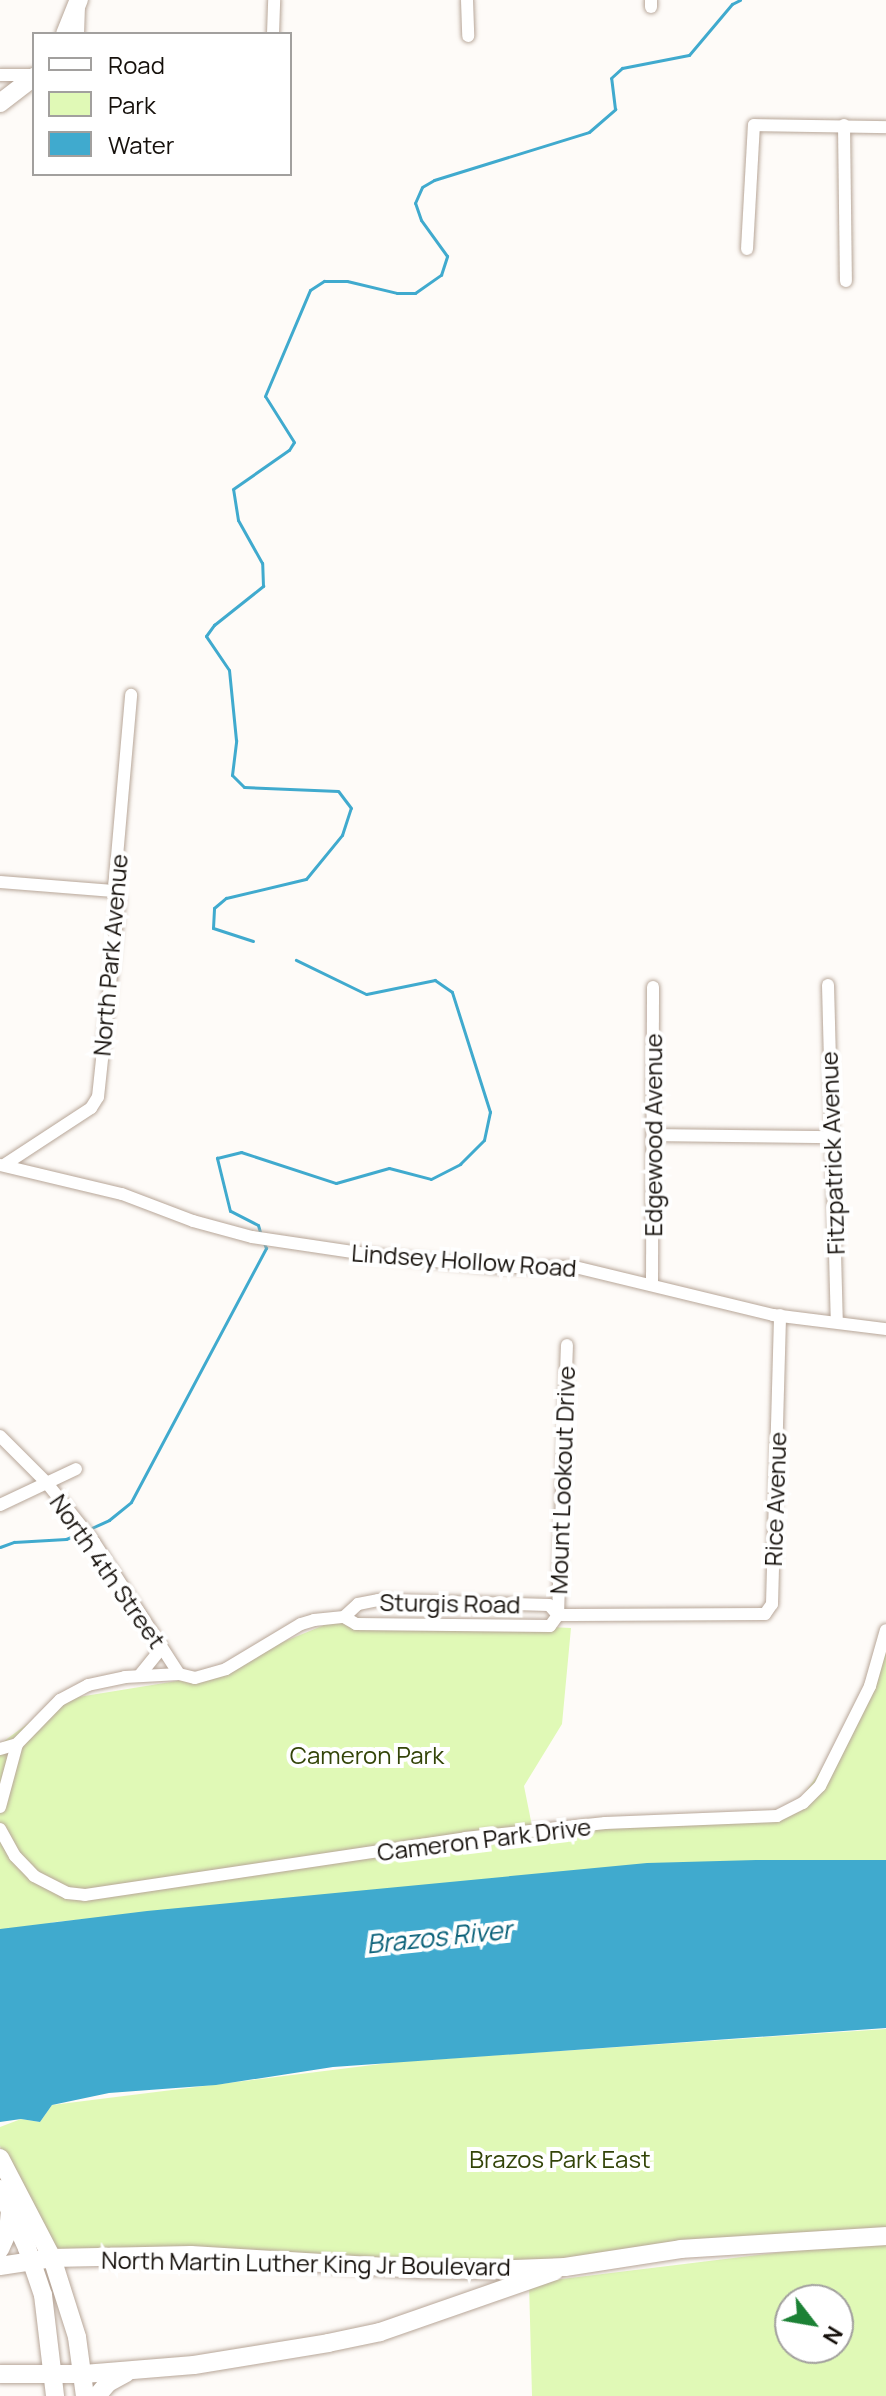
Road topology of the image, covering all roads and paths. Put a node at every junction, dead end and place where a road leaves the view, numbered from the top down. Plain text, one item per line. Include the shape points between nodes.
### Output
1 (79, 0) edge
2 (274, 0) edge
3 (467, 0) edge
4 (66, 32) edge
5 (78, 32) edge
6 (273, 32) edge
7 (468, 36) dead end
8 (0, 75) edge
9 (32, 76) edge
10 (32, 78) edge
11 (0, 103) edge
12 (844, 125) junction
13 (886, 127) edge
14 (747, 249) dead end
15 (846, 281) dead end
16 (131, 695) dead end
17 (0, 882) edge
18 (114, 891) junction
19 (828, 985) dead end
20 (653, 987) dead end
21 (654, 1135) junction
22 (830, 1137) junction
23 (2, 1165) edge
24 (652, 1283) junction
25 (780, 1315) junction
26 (837, 1321) junction
27 (886, 1329) edge
28 (567, 1345) dead end
29 (0, 1436) edge
30 (76, 1469) dead end
31 (46, 1482) junction
32 (0, 1505) edge
33 (558, 1615) junction
34 (701, 1616) joint
35 (344, 1617) junction
36 (886, 1630) edge
37 (162, 1648) junction
38 (179, 1674) junction
39 (139, 1676) junction
40 (17, 1744) junction
41 (0, 1749) edge
42 (0, 1807) edge
43 (0, 1829) edge
44 (2, 2161) edge
45 (0, 2189) edge
46 (10, 2209) junction
47 (886, 2236) edge
48 (0, 2249) edge
49 (52, 2258) junction
50 (33, 2262) junction
51 (0, 2266) edge
52 (565, 2267) junction
53 (130, 2370) junction
54 (8, 2374) edge
55 (54, 2374) junction
56 (84, 2374) junction
57 (45, 2396) edge
58 (55, 2396) edge
59 (85, 2396) edge
60 (97, 2396) edge

1 - 4 main road
1 - 5 street
2 - 6 street
3 - 7 street
8 - 9 street
10 - 11 main road
12 - 13 street
12 - 14 street via 754,125
12 - 15 street
16 - 18 street, North Park Avenue
17 - 18 street
18 - 23 street, North Park Avenue via 119,899 96,1102
19 - 22 street, Fitzpatrick Avenue
20 - 21 street, Edgewood Avenue
21 - 22 street
21 - 24 street, Edgewood Avenue
22 - 26 street, Fitzpatrick Avenue
23 - 24 street, Lindsey Hollow Road via 122,1194 252,1237 495,1267 575,1267
24 - 25 street, Lindsey Hollow Road
25 - 26 street, Lindsey Hollow Road
25 - 34 street, Rice Avenue via 772,1604 760,1617
26 - 27 street, Lindsey Hollow Road
28 - 33 street, Mount Lookout Drive
29 - 31 street, North 4th Street
30 - 31 street
31 - 32 street
31 - 37 street, North 4th Street via 94,1542
33 - 34 street, Sturgis Road
33 - 35 street, Sturgis Road via 550,1626 356,1624
33 - 35 street, Sturgis Road via 549,1605 378,1600 358,1604
35 - 38 street, Sturgis Road via 301,1624 226,1669 195,1678
36 - 43 street, Cameron Park Drive via 870,1686 820,1786 803,1803 777,1816 605,1823 465,1838 85,1895 34,1876
37 - 38 street, North 4th Street
37 - 39 street
38 - 39 street, Sturgis Road
39 - 40 street, Sturgis Road via 88,1685 60,1700
40 - 41 street, Sturgis Road
40 - 42 street
44 - 49 main road
45 - 46 main road
46 - 48 main road
46 - 50 main road
47 - 52 main road, North Martin Luther King Jr Boulevard via 681,2249
49 - 50 main road, North Martin Luther King Jr Boulevard
49 - 52 main road, North Martin Luther King Jr Boulevard via 191,2255 420,2269
49 - 56 main road
50 - 51 main road, North Martin Luther King Jr Boulevard
50 - 55 main road
52 - 53 main road, North Martin Luther King Jr Boulevard via 380,2332 262,2355
53 - 56 main road, North Martin Luther King Jr Boulevard
53 - 60 main road
54 - 55 main road, North Martin Luther King Jr Boulevard
54 - 57 main road via 31,2381
55 - 56 main road, North Martin Luther King Jr Boulevard
55 - 58 main road
56 - 59 main road

